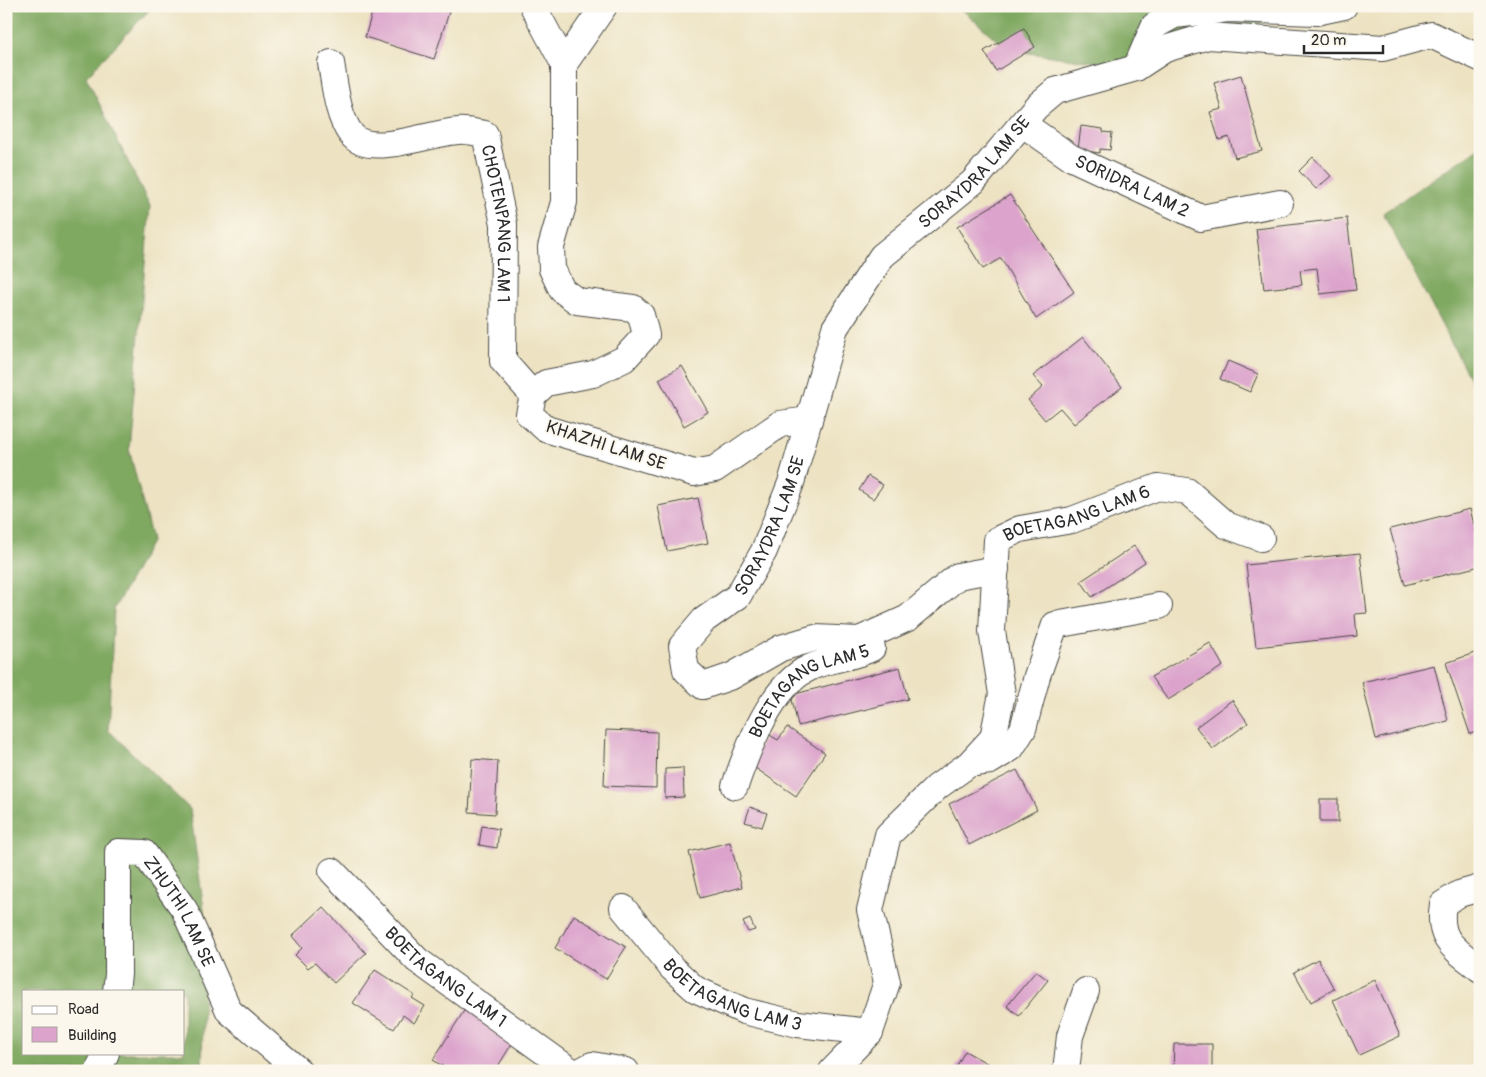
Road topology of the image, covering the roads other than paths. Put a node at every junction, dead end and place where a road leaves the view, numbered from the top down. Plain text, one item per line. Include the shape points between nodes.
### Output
1 (533, 6) edge
2 (604, 6) edge
3 (1344, 6) edge
4 (1480, 58) edge
5 (332, 64) dead end
6 (564, 64) junction
7 (1136, 68) junction
8 (1023, 124) junction
9 (1280, 202) dead end
10 (533, 395) junction
11 (809, 420) junction
12 (1261, 538) dead end
13 (996, 568) junction
14 (1159, 606) dead end
15 (908, 618) junction
16 (969, 764) junction
17 (735, 786) dead end
18 (332, 871) dead end
19 (1480, 888) edge
20 (623, 908) dead end
21 (1480, 969) edge
22 (116, 990) edge
23 (1086, 991) dead end
24 (870, 1032) junction
25 (106, 1054) edge
26 (98, 1071) edge
27 (298, 1071) edge
28 (571, 1071) edge
29 (581, 1071) edge
30 (626, 1071) edge
31 (832, 1071) edge
32 (1066, 1071) edge

1 - 6 street
2 - 6 street
3 - 7 street via 1316,12 1229,9 1174,15 1154,26
4 - 7 street, SORAYDRA LAM SE via 1431,34 1383,48 1208,36 1166,49
5 - 10 street, CHOTENPANG LAM 1 via 338,101 351,135 368,146 459,131 485,134 504,224 504,361
6 - 10 street via 564,202 551,247 552,269 562,290 577,301 633,308 641,315 646,335 624,360 593,374 546,383
7 - 8 street, SORAYDRA LAM SE via 1055,91 1036,107
8 - 9 street, SORIDRA LAM 2 via 1070,157 1201,218
8 - 11 street, SORAYDRA LAM SE via 974,182 882,256 835,328
10 - 11 street, KHAZHI LAM SE via 529,414 546,429 694,473 714,469 780,424
11 - 15 street, SORAYDRA LAM SE via 791,483 764,552 738,596 704,620 682,646 686,670 703,686 732,676 781,648 815,638 859,640
12 - 13 street, BOETAGANG LAM 6 via 1226,525 1187,491 1158,488 1072,520 1020,529 997,540
13 - 15 street, SORAYDRA LAM SE via 958,576
13 - 16 street via 992,632 1002,694 993,738
14 - 16 street via 1055,626 1023,729 1011,748 990,761
15 - 17 street, BOETAGANG LAM 5 via 894,636 865,651 808,668 788,681 772,704
16 - 24 street via 937,787 888,835 870,910 887,982
18 - 28 street, BOETAGANG LAM 1 via 417,960
19 - 21 street via 1459,894 1443,904 1440,923 1448,942
20 - 24 street, BOETAGANG LAM 3 via 672,968 695,989 753,1013 798,1024
22 - 27 street, ZHUTHI LAM SE via 118,852 144,853 184,909 228,1011
23 - 32 street via 1070,1036
24 - 31 street
25 - 26 street
29 - 30 street via 592,1065

